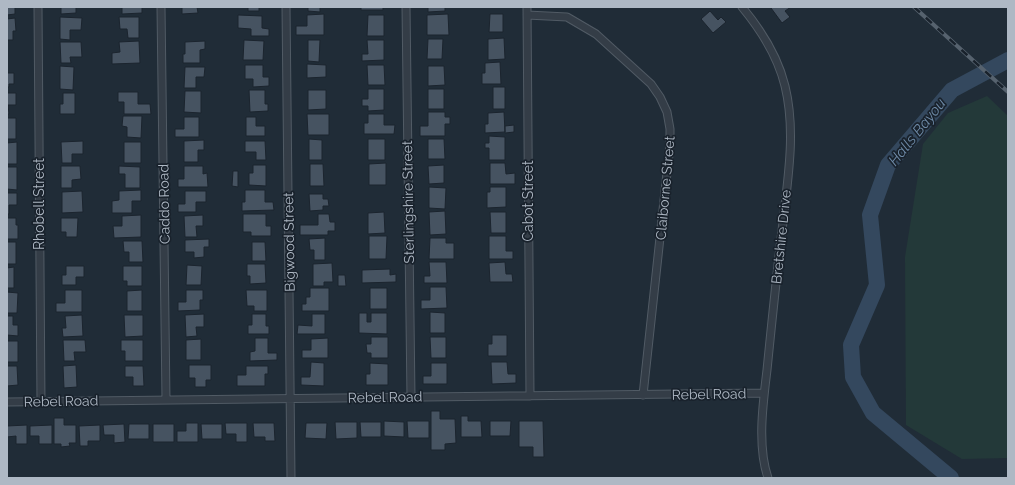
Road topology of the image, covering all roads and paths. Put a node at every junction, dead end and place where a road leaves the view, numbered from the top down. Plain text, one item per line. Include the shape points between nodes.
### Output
1 (38, 7) edge
2 (161, 7) edge
3 (286, 7) edge
4 (406, 7) edge
5 (742, 7) edge
6 (527, 11) edge
7 (764, 393) junction
8 (643, 395) junction
9 (530, 396) junction
10 (410, 397) junction
11 (290, 399) junction
12 (166, 400) junction
13 (7, 402) edge
14 (41, 402) junction
15 (291, 478) edge
16 (768, 478) edge

1 - 14 street, Rhobell Street
2 - 12 street, Caddo Road
3 - 11 street, Bigwood Street
4 - 10 street, Sterlingshire Street
5 - 7 street, Bretshire Drive via 756,24 780,70 792,129
6 - 8 street, Claiborne Street via 567,17 596,34 651,84 667,112 670,145
6 - 9 street, Cabot Street
7 - 8 street, Rebel Road
7 - 16 street, Bretshire Drive via 762,438
8 - 9 street, Rebel Road
9 - 10 street, Rebel Road
10 - 11 street, Rebel Road
11 - 12 street, Rebel Road
11 - 15 street, Bigwood Street
12 - 14 street, Rebel Road
13 - 14 street, Rebel Road

